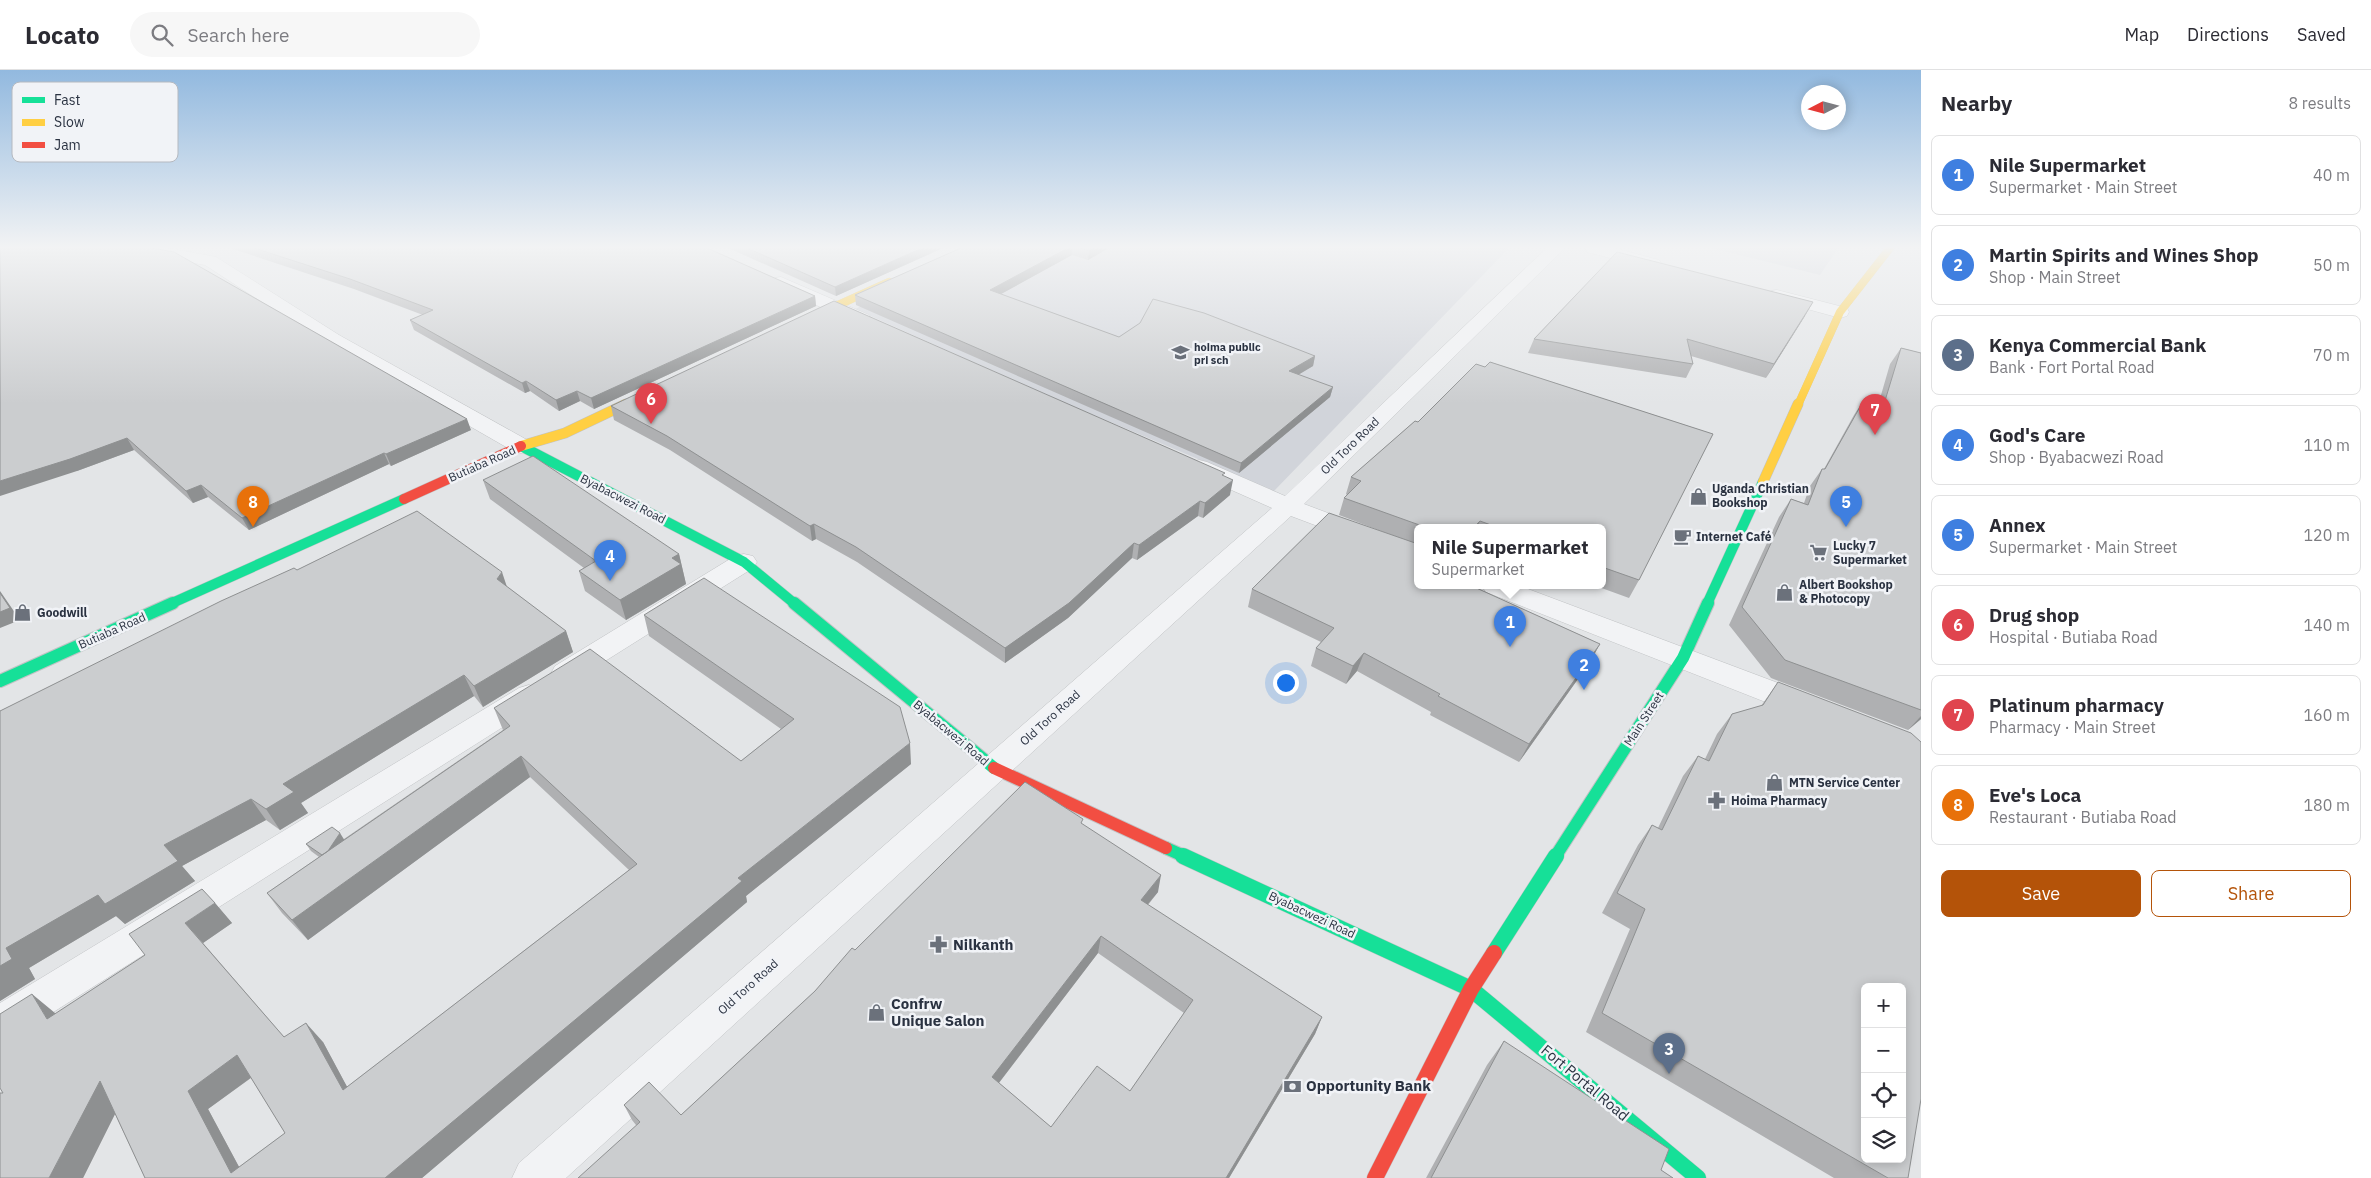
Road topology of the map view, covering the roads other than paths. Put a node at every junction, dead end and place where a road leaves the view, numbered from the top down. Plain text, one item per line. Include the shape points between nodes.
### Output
1 (271, 300) edge
2 (820, 300) edge
3 (848, 300) edge
4 (1503, 300) edge
5 (1793, 300) edge
6 (1850, 300) edge
7 (834, 306) junction
8 (1840, 312) junction
9 (798, 323) edge
10 (880, 326) edge
11 (654, 391) edge
12 (521, 446) junction
13 (1179, 458) edge
14 (1288, 506) junction
15 (1414, 554) edge
16 (744, 562) junction
17 (1503, 589) edge
18 (1684, 658) junction
19 (0, 681) edge
20 (1830, 715) edge
21 (993, 768) junction
22 (1471, 989) junction
23 (0, 1024) edge
24 (534, 1178) edge
25 (1375, 1178) edge
26 (1698, 1178) edge

1 - 12 street via 332,339
2 - 7 street
3 - 7 main road
4 - 14 street, Old Toro Road
5 - 8 street
6 - 8 main road, Main Street
7 - 9 main road
7 - 10 street
8 - 18 main road, Main Street
11 - 12 main road, Butiaba Road via 565,433
12 - 16 main road, Byabacwezi Road
12 - 19 main road, Butiaba Road
13 - 14 street
14 - 15 street
14 - 21 street, Old Toro Road
16 - 21 main road, Byabacwezi Road
16 - 23 street
17 - 18 street
18 - 20 street
18 - 22 main road, Main Street
21 - 22 main road, Byabacwezi Road
21 - 24 street, Old Toro Road
22 - 25 main road, Main Street
22 - 26 main road, Fort Portal Road

